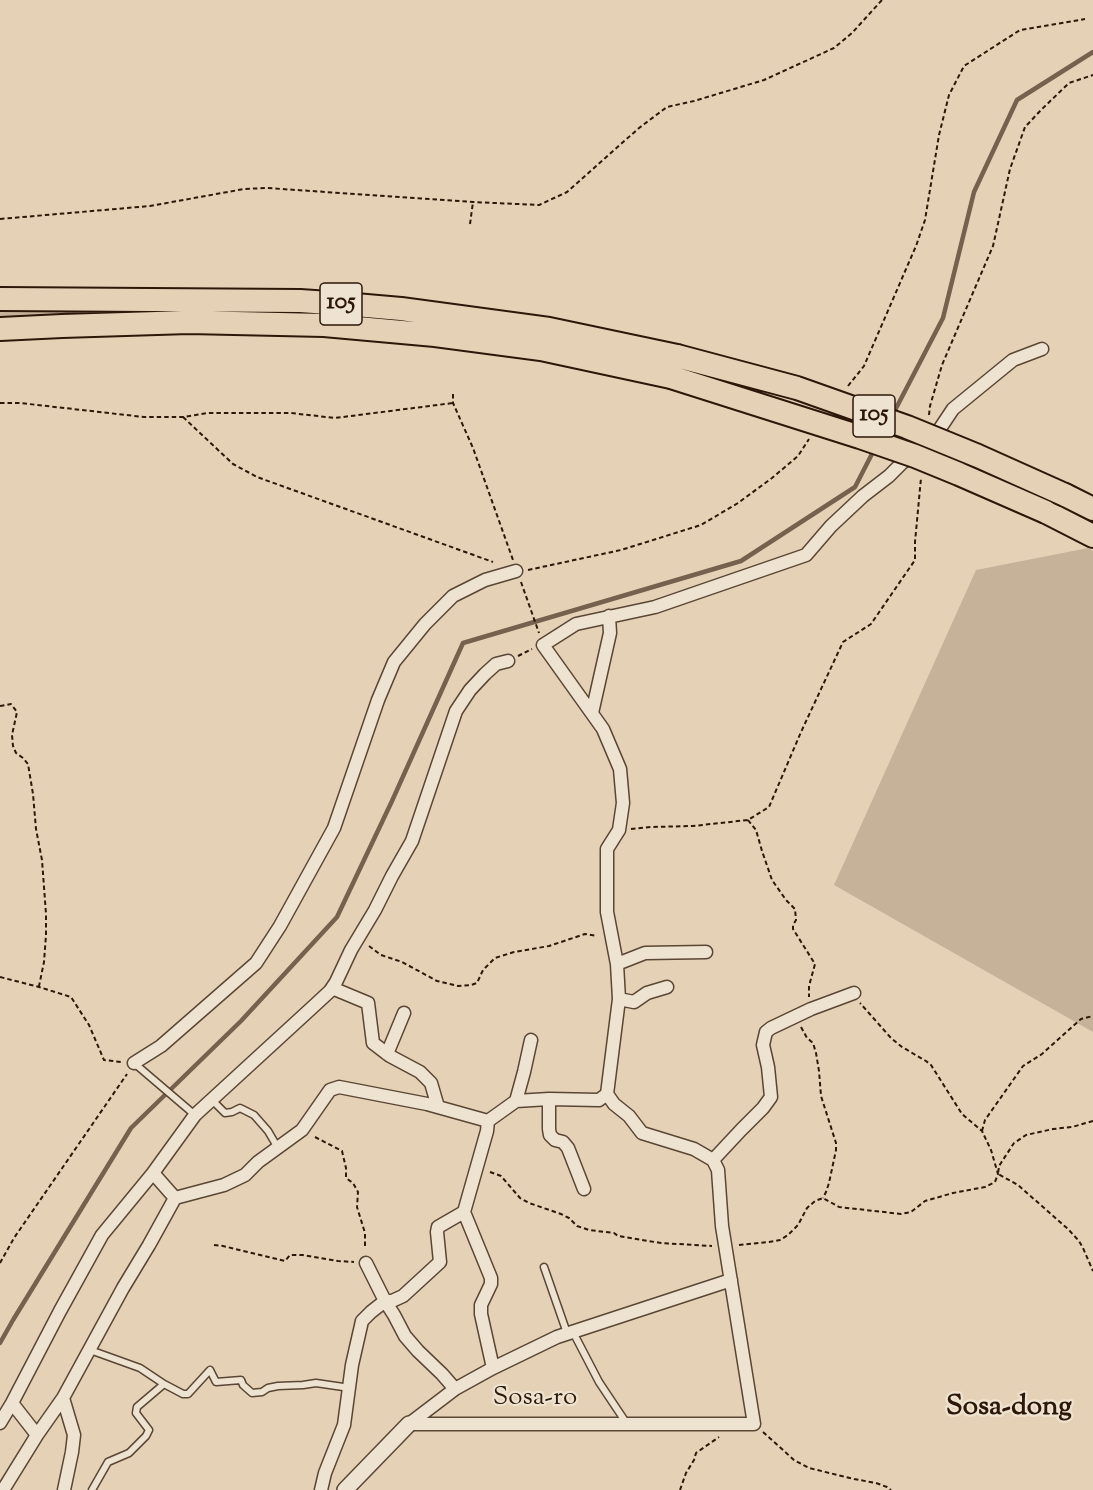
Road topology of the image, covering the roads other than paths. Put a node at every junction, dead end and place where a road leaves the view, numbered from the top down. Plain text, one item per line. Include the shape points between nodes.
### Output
1 (0, 299) edge
2 (0, 329) edge
3 (1042, 349) dead end
4 (674, 366) junction
5 (1093, 509) edge
6 (1093, 536) edge
7 (518, 575) road end
8 (609, 616) junction
9 (508, 661) road end
10 (592, 713) junction
11 (706, 952) dead end
12 (617, 964) junction
13 (667, 987) dead end
14 (332, 988) junction
15 (854, 993) road end
16 (619, 999) junction
17 (405, 1013) dead end
18 (531, 1040) dead end
19 (387, 1054) junction
20 (134, 1063) joint
21 (607, 1094) junction
22 (549, 1099) junction
23 (211, 1100) junction
24 (516, 1101) junction
25 (438, 1107) junction
26 (195, 1115) junction
27 (488, 1121) junction
28 (278, 1148) junction
29 (713, 1160) junction
30 (153, 1173) junction
31 (585, 1189) dead end
32 (175, 1198) junction
33 (464, 1212) junction
34 (366, 1263) road end
35 (544, 1267) dead end
36 (731, 1280) junction
37 (385, 1301) junction
38 (570, 1332) junction
39 (90, 1350) junction
40 (493, 1368) junction
41 (164, 1384) junction
42 (350, 1388) junction
43 (454, 1389) junction
44 (63, 1398) junction
45 (12, 1403) junction
46 (0, 1424) edge
47 (409, 1424) junction
48 (628, 1424) junction
49 (37, 1435) junction
50 (3, 1490) edge
51 (64, 1490) edge
52 (92, 1490) edge
53 (321, 1490) edge
54 (345, 1490) edge

1 - 4 highway, 105 via 300,301 400,309 549,329
2 - 4 highway, 105 via 189,322 324,325
3 - 8 street via 1012,360 953,409 925,451 903,462 863,496 806,555 655,607
4 - 5 highway, 105, bridge via 797,388 978,456
4 - 6 highway, 105, bridge via 786,413 915,456
7 - 20 street via 485,580 453,596 394,662 334,828 280,926 256,963 161,1046
8 - 10 street via 610,633
8 - 10 street via 576,624 543,645
9 - 14 street via 496,664 485,674 456,711 412,841
10 - 12 street via 620,769 623,803 619,830 607,849 607,912
11 - 12 street via 645,954
12 - 16 street
13 - 16 street via 634,1002
14 - 19 street via 368,1004 373,1042
14 - 23 street
15 - 29 street via 766,1032 763,1045 771,1097
16 - 21 street
17 - 19 street
18 - 24 street
19 - 25 street via 420,1072 431,1083
20 - 26 lane
21 - 22 street via 599,1100
21 - 29 street via 642,1133 694,1149
22 - 24 street
22 - 31 street via 550,1135 568,1148
23 - 26 street
23 - 28 lane via 225,1113 240,1108 254,1115
24 - 27 street
25 - 27 street
25 - 28 street via 339,1087 330,1090 302,1130
26 - 30 street
27 - 33 street
28 - 32 street via 235,1180
29 - 36 street via 718,1170
30 - 32 street
30 - 45 street via 102,1235
32 - 39 street
33 - 37 street via 438,1227 440,1262 403,1296
33 - 40 street via 490,1278 481,1314
34 - 37 street
35 - 38 lane
36 - 38 street
36 - 48 street, Sosa-ro via 754,1424
37 - 42 street via 362,1321
37 - 43 street via 405,1336
38 - 40 street
38 - 48 lane
39 - 41 lane via 140,1368
39 - 44 street
40 - 43 street
41 - 42 lane via 188,1394 210,1370 216,1382 241,1380 252,1393 316,1383
41 - 52 lane via 137,1407 136,1413 149,1430 146,1436 129,1453 108,1462
42 - 53 street via 344,1425
43 - 47 street
44 - 49 street
44 - 51 street via 74,1435
45 - 46 street
45 - 49 street
47 - 48 street, Sosa-ro
47 - 54 street
49 - 50 street

